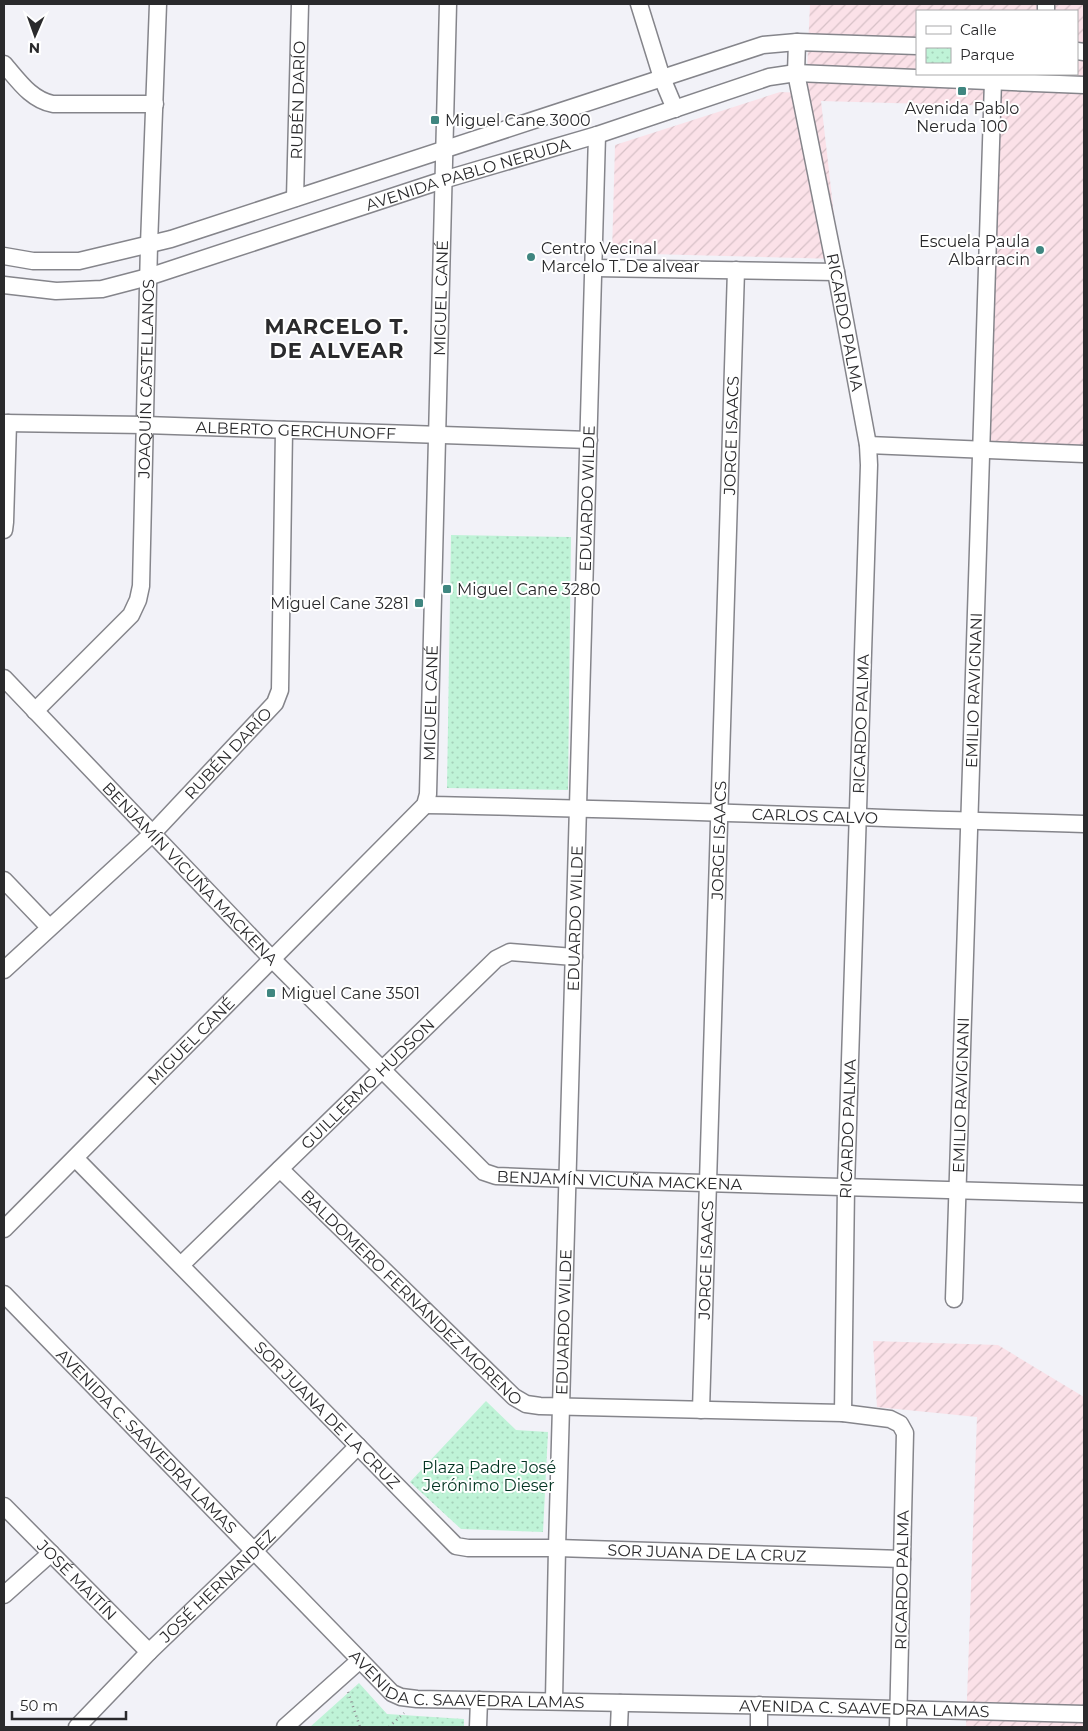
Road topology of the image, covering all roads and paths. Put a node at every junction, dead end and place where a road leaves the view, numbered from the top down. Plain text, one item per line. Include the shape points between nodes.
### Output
1 (158, 4) edge
2 (300, 4) edge
3 (448, 4) edge
4 (639, 4) edge
5 (797, 42) junction
6 (916, 46) edge
7 (4, 64) edge
8 (796, 73) junction
9 (662, 78) junction
10 (1046, 78) edge
11 (993, 81) junction
12 (1084, 84) edge
13 (154, 104) junction
14 (675, 108) junction
15 (597, 135) junction
16 (444, 150) junction
17 (443, 180) junction
18 (295, 198) junction
19 (148, 245) junction
20 (4, 256) edge
21 (594, 268) junction
22 (736, 270) junction
23 (836, 272) junction
24 (148, 277) junction
25 (4, 285) edge
26 (6, 423) edge
27 (145, 425) junction
28 (284, 430) junction
29 (436, 434) junction
30 (589, 440) junction
31 (868, 445) junction
32 (980, 450) junction
33 (1084, 454) edge
34 (4, 530) edge
35 (4, 678) edge
36 (35, 711) junction
37 (425, 805) junction
38 (579, 808) junction
39 (719, 814) junction
40 (858, 818) junction
41 (968, 821) junction
42 (1084, 824) edge
43 (152, 834) junction
44 (4, 880) edge
45 (50, 927) junction
46 (574, 956) junction
47 (273, 960) junction
48 (4, 970) edge
49 (382, 1071) junction
50 (75, 1158) junction
51 (280, 1169) junction
52 (568, 1179) junction
53 (708, 1182) junction
54 (846, 1186) junction
55 (956, 1190) junction
56 (1084, 1194) edge
57 (4, 1229) edge
58 (181, 1265) junction
59 (4, 1294) edge
60 (954, 1299) dead end
61 (561, 1406) junction
62 (701, 1410) junction
63 (842, 1414) junction
64 (905, 1432) joint
65 (358, 1446) junction
66 (4, 1506) edge
67 (557, 1548) junction
68 (254, 1551) junction
69 (51, 1553) junction
70 (902, 1559) junction
71 (4, 1595) edge
72 (149, 1652) junction
73 (360, 1660) junction
74 (342, 1676) junction
75 (478, 1700) junction
76 (554, 1700) junction
77 (620, 1703) junction
78 (759, 1705) junction
79 (899, 1708) junction
80 (1084, 1714) edge
81 (77, 1727) edge
82 (285, 1727) edge
83 (360, 1727) edge
84 (478, 1727) edge
85 (619, 1727) edge
86 (758, 1727) edge
87 (898, 1727) edge

1 - 13 street, JOAQUÍN CASTELLANOS
2 - 18 street, RUBÉN DARÍO
3 - 16 street, MIGUEL CANÉ
4 - 9 street
5 - 6 street, AVENIDA PABLO NERUDA
5 - 8 street, RICARDO PALMA
5 - 9 street, AVENIDA PABLO NERUDA via 763,45
7 - 13 street via 42,102
8 - 11 street, AVENIDA PABLO NERUDA
8 - 14 street, AVENIDA PABLO NERUDA via 769,77
8 - 23 street, RICARDO PALMA
9 - 14 street
9 - 16 street, AVENIDA PABLO NERUDA
10 - 11 street, AVENIDA PABLO NERUDA
10 - 12 street, AVENIDA PABLO NERUDA
11 - 32 street, EMILIO RAVIGNANI
13 - 19 street, JOAQUÍN CASTELLANOS
14 - 15 street, AVENIDA PABLO NERUDA
15 - 17 street, AVENIDA PABLO NERUDA
15 - 21 street, EDUARDO WILDE
16 - 17 street, MIGUEL CANÉ
16 - 18 street, AVENIDA PABLO NERUDA
17 - 24 street, AVENIDA PABLO NERUDA
17 - 29 street, MIGUEL CANÉ
18 - 19 street, AVENIDA PABLO NERUDA
19 - 20 street, AVENIDA PABLO NERUDA via 79,261 33,261
19 - 24 street, JOAQUÍN CASTELLANOS
21 - 22 street
21 - 30 street, EDUARDO WILDE
22 - 23 street
22 - 39 street, JORGE ISAACS
23 - 31 street, RICARDO PALMA
24 - 25 street, AVENIDA PABLO NERUDA via 102,289 56,291
24 - 27 street, JOAQUÍN CASTELLANOS
26 - 27 street, ALBERTO GERCHUNOFF
26 - 34 street
27 - 28 street, ALBERTO GERCHUNOFF
27 - 36 street, JOAQUÍN CASTELLANOS via 138,600 132,615
28 - 29 street, ALBERTO GERCHUNOFF
28 - 43 street, RUBÉN DARÍO via 278,698
29 - 30 street, ALBERTO GERCHUNOFF
29 - 37 street, MIGUEL CANÉ via 428,794
30 - 38 street, EDUARDO WILDE
31 - 32 street
31 - 40 street, RICARDO PALMA
32 - 33 street
32 - 41 street, EMILIO RAVIGNANI
35 - 36 street, BENJAMÍN VICUÑA MACKENA
36 - 43 street, BENJAMÍN VICUÑA MACKENA
37 - 38 street, CARLOS CALVO
37 - 47 street, MIGUEL CANÉ
38 - 39 street, CARLOS CALVO
38 - 46 street, EDUARDO WILDE
39 - 40 street, CARLOS CALVO
39 - 53 street, JORGE ISAACS
40 - 41 street, CARLOS CALVO
40 - 54 street, RICARDO PALMA
41 - 42 street, CARLOS CALVO
41 - 55 street, EMILIO RAVIGNANI
43 - 45 street, RUBÉN DARÍO
43 - 47 street, BENJAMÍN VICUÑA MACKENA
44 - 45 street
45 - 48 street, RUBÉN DARÍO
46 - 49 street, GUILLERMO HUDSON via 503,954
46 - 52 street, EDUARDO WILDE
47 - 49 street, BENJAMÍN VICUÑA MACKENA
47 - 50 street, MIGUEL CANÉ
49 - 51 street, GUILLERMO HUDSON
49 - 52 street, BENJAMÍN VICUÑA MACKENA via 484,1172 496,1176
50 - 57 street, MIGUEL CANÉ
50 - 58 street, SOR JUANA DE LA CRUZ
51 - 58 street, GUILLERMO HUDSON
51 - 61 street, BALDOMERO FERNÁNDEZ MORENO via 514,1397 526,1404
52 - 53 street, BENJAMÍN VICUÑA MACKENA
52 - 61 street, EDUARDO WILDE
53 - 54 street, BENJAMÍN VICUÑA MACKENA
53 - 62 street, JORGE ISAACS
54 - 55 street, BENJAMÍN VICUÑA MACKENA
54 - 63 street, RICARDO PALMA
55 - 56 street, BENJAMÍN VICUÑA MACKENA
55 - 60 street, EMILIO RAVIGNANI
58 - 65 street, SOR JUANA DE LA CRUZ
59 - 68 street, AVENIDA C. SAAVEDRA LAMAS
61 - 62 street, BALDOMERO FERNÁNDEZ MORENO
61 - 67 street, EDUARDO WILDE
62 - 63 street, BALDOMERO FERNÁNDEZ MORENO
63 - 64 street, BALDOMERO FERNÁNDEZ MORENO via 890,1419 900,1424
64 - 70 street, RICARDO PALMA
65 - 67 street, SOR JUANA DE LA CRUZ via 456,1546
65 - 68 street, JOSÉ HERNANDEZ
66 - 69 street, JOSÉ MAITÍN
67 - 70 street, SOR JUANA DE LA CRUZ
67 - 76 street, EDUARDO WILDE
68 - 72 street, JOSÉ HERNANDEZ
68 - 73 street, AVENIDA C. SAAVEDRA LAMAS
69 - 71 street
69 - 72 street, JOSÉ MAITÍN
70 - 79 street, RICARDO PALMA
72 - 81 street, JOSÉ HERNANDEZ
73 - 74 street
73 - 75 street, AVENIDA C. SAAVEDRA LAMAS via 392,1693 402,1697
74 - 82 street
74 - 83 path
75 - 76 street, AVENIDA C. SAAVEDRA LAMAS
75 - 84 street
76 - 77 street, AVENIDA C. SAAVEDRA LAMAS
77 - 78 street, AVENIDA C. SAAVEDRA LAMAS
77 - 85 street
78 - 79 street, AVENIDA C. SAAVEDRA LAMAS
78 - 86 street
79 - 80 street, AVENIDA C. SAAVEDRA LAMAS
79 - 87 street, RICARDO PALMA

